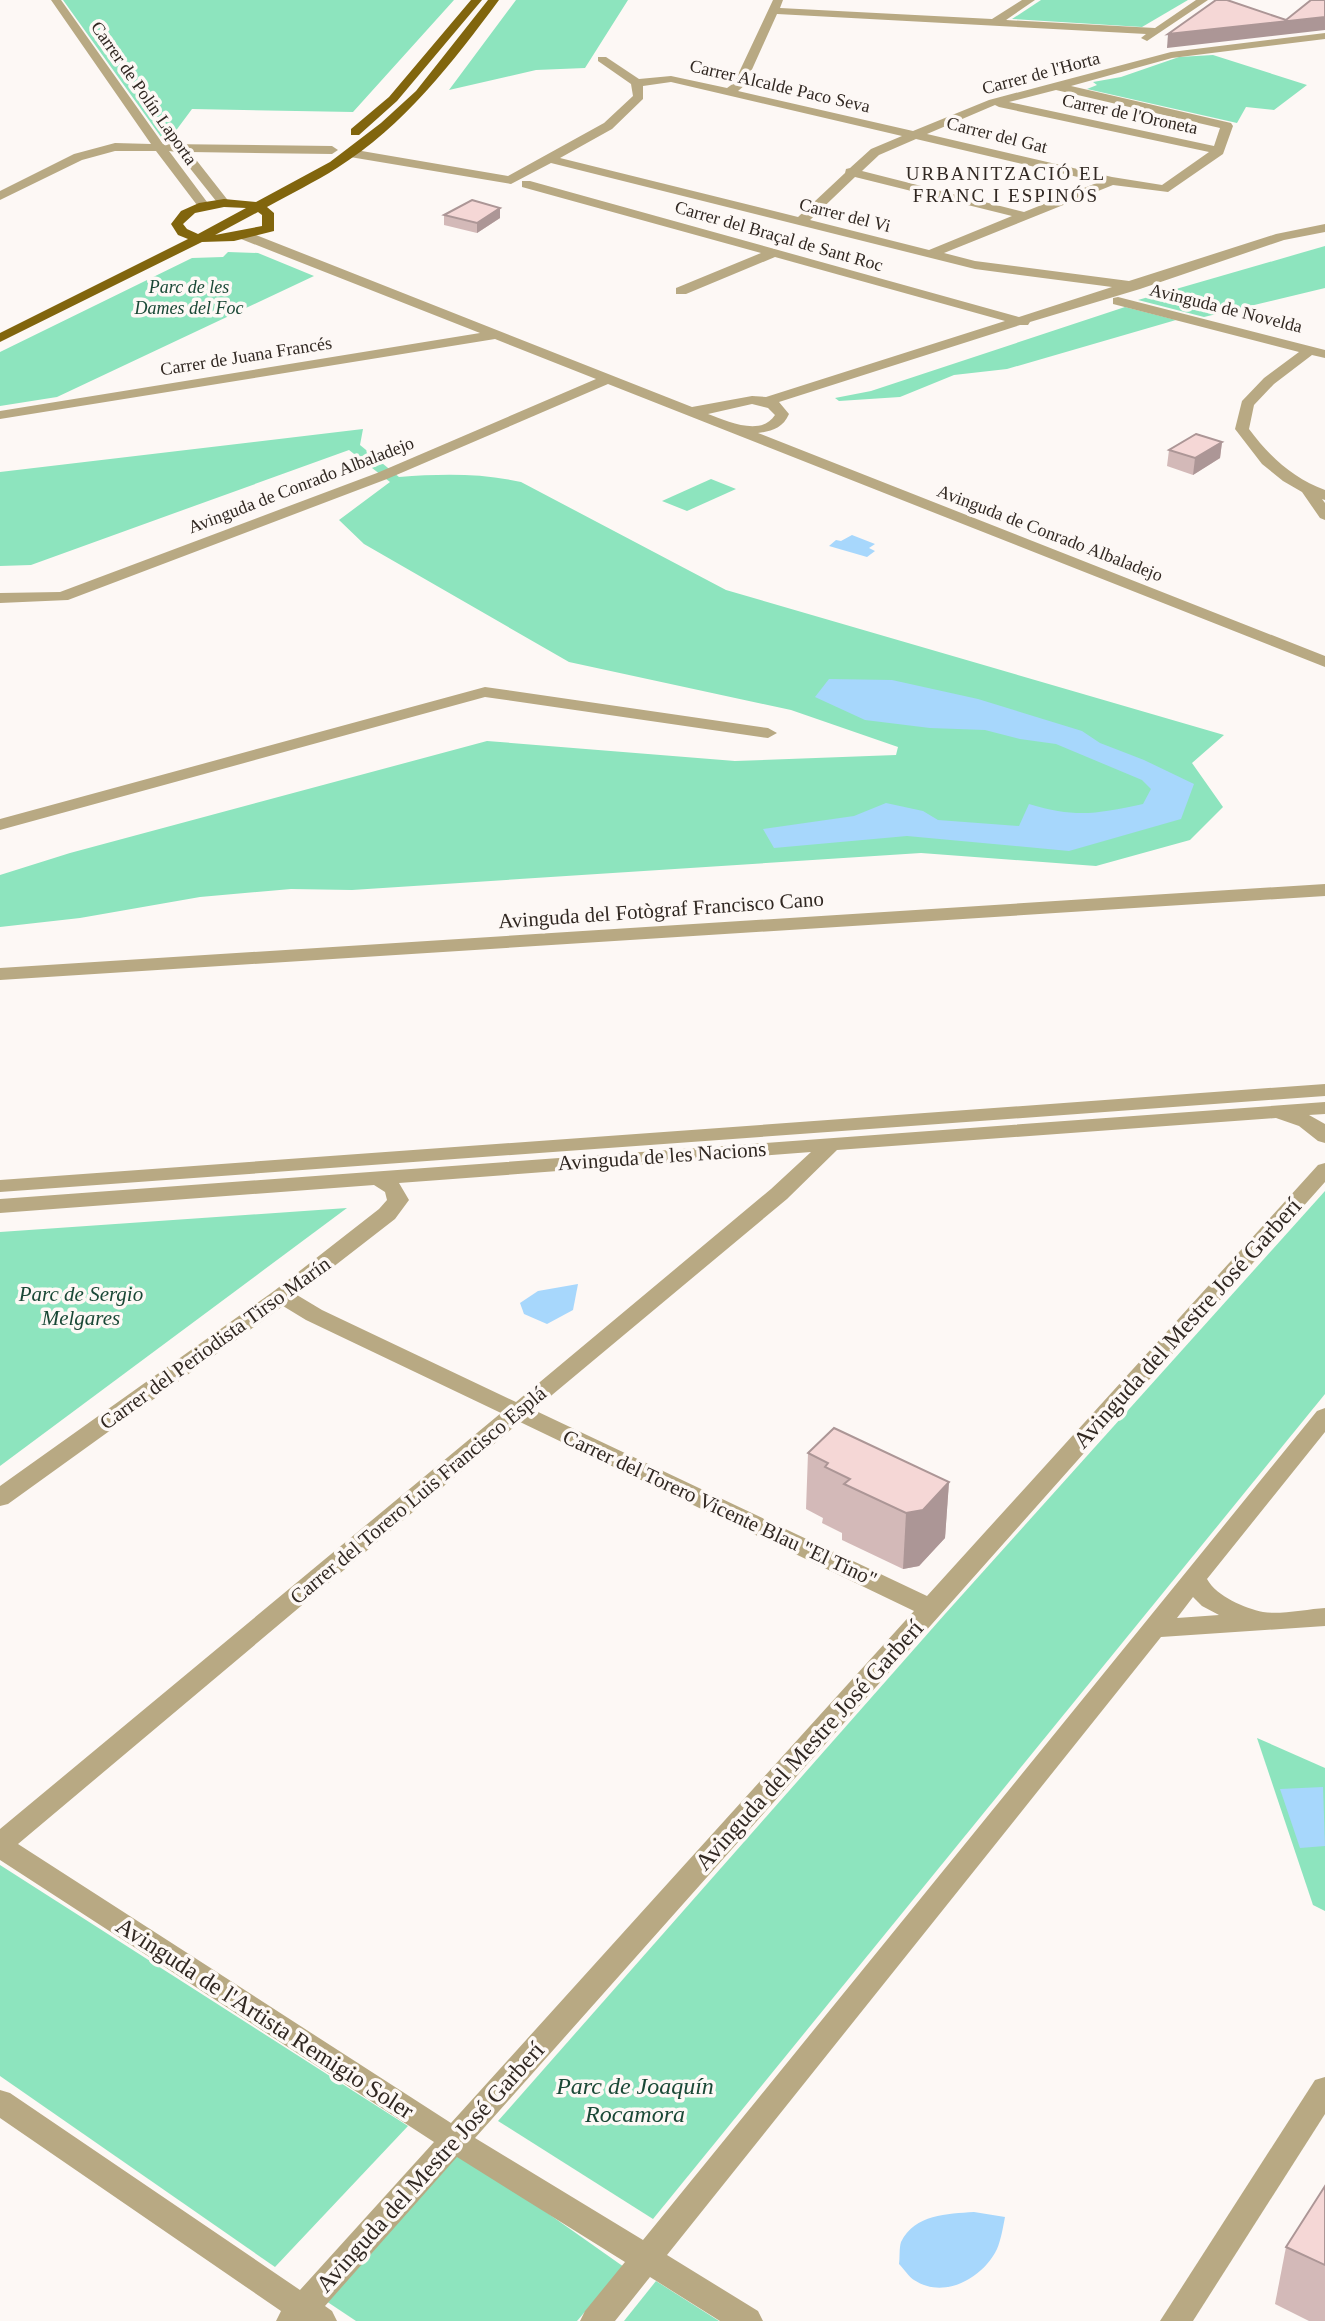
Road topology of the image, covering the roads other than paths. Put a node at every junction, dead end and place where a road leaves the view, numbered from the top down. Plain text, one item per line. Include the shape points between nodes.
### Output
1 (56, 0) edge
2 (477, 0) edge
3 (494, 0) edge
4 (1030, 0) edge
5 (1203, 0) edge
6 (776, 5) edge
7 (993, 23) junction
8 (1115, 29) junction
9 (1156, 31) junction
10 (1325, 36) edge
11 (1145, 41) junction
12 (1171, 55) junction
13 (602, 59) dead end
14 (637, 83) junction
15 (1055, 86) junction
16 (730, 92) junction
17 (993, 102) junction
18 (915, 134) junction
19 (159, 147) junction
20 (180, 147) junction
21 (332, 150) junction
22 (1219, 151) junction
23 (350, 153) junction
24 (551, 159) junction
25 (850, 172) junction
26 (1112, 181) junction
27 (526, 184) dead end
28 (0, 196) edge
29 (224, 203) junction
30 (242, 203) junction
31 (204, 206) junction
32 (259, 207) junction
33 (1026, 216) junction
34 (800, 222) junction
35 (1325, 228) edge
36 (183, 234) junction
37 (246, 236) junction
38 (199, 238) junction
39 (1325, 238) edge
40 (774, 253) junction
41 (930, 254) junction
42 (1135, 286) junction
43 (681, 291) dead end
44 (1118, 301) junction
45 (1023, 322) junction
46 (0, 325) edge
47 (498, 335) junction
48 (0, 338) edge
49 (1317, 352) edge
50 (610, 379) junction
51 (771, 405) junction
52 (0, 415) edge
53 (721, 419) junction
54 (765, 433) junction
55 (1309, 490) junction
56 (1325, 495) edge
57 (1325, 515) edge
58 (0, 598) edge
59 (1325, 663) edge
60 (768, 733) dead end
61 (0, 825) edge
62 (1325, 890) edge
63 (0, 974) edge
64 (1325, 1090) edge
65 (1325, 1108) edge
66 (1275, 1111) junction
67 (1325, 1137) edge
68 (833, 1143) junction
69 (1325, 1169) edge
70 (377, 1178) junction
71 (0, 1186) edge
72 (0, 1206) edge
73 (282, 1296) junction
74 (517, 1412) junction
75 (1325, 1416) edge
76 (0, 1498) edge
77 (1194, 1578) junction
78 (932, 1609) junction
79 (1325, 1617) edge
80 (1262, 1620) junction
81 (1154, 1628) junction
82 (0, 1844) edge
83 (1325, 2089) edge
84 (0, 2102) edge
85 (454, 2140) junction
86 (646, 2257) junction
87 (305, 2317) edge
88 (596, 2321) edge
89 (747, 2321) edge
90 (1176, 2321) edge

1 - 19 street, Carrer de Polín Laporta
2 - 21 main road via 393,99
3 - 23 main road via 420,93
4 - 7 street
5 - 9 street
6 - 7 street
6 - 16 street via 739,85
7 - 8 street
8 - 9 street
8 - 11 street
9 - 11 street
10 - 12 street, Carrer de l'Horta
11 - 12 street
12 - 15 street, Carrer de l'Horta
13 - 14 street
14 - 16 street, Carrer Alcalde Paco Seva via 671,79
14 - 24 street via 639,97 608,126
15 - 17 street, Carrer de l'Horta
15 - 22 street via 1227,126
16 - 18 street, Carrer Alcalde Paco Seva
17 - 18 street, Carrer de l'Horta
17 - 22 street, Carrer de l'Oroneta
18 - 25 street, Carrer de l'Horta via 874,152
18 - 26 street, Carrer del Gat
19 - 20 street
19 - 28 street via 115,147 78,157
19 - 31 street, Carrer de Polín Laporta
20 - 21 street
20 - 29 street, Carrer de Polín Laporta
21 - 30 main road
22 - 26 street, Carrer del Gat via 1164,189
23 - 24 street via 507,179
23 - 32 main road
24 - 34 street, Carrer del Vi
25 - 33 street
25 - 34 street, Carrer de l'Horta
26 - 33 street
27 - 40 street, Carrer del Braçal de Sant Roc
29 - 30 main road
29 - 31 main road
30 - 32 main road
30 - 36 main road
31 - 36 main road via 181,216 177,224
32 - 37 main road via 268,213 269,228
32 - 38 main road
33 - 41 street
34 - 41 street, Carrer del Vi
35 - 42 street via 1281,237
36 - 38 main road
36 - 46 main road
37 - 38 main road
37 - 47 street, Avinguda de Conrado Albaladejo
38 - 48 main road
39 - 44 street
40 - 43 street
40 - 45 street, Carrer del Braçal de Sant Roc
41 - 42 street, Carrer del Vi via 975,265
42 - 45 street
44 - 49 street, Avinguda de Novelda
44 - 51 street
45 - 51 street
47 - 50 street, Avinguda de Conrado Albaladejo
47 - 52 street, Carrer de Juana Francés
49 - 55 street via 1269,381 1247,404 1242,429 1257,451 1289,480
50 - 53 street, Avinguda de Conrado Albaladejo
50 - 58 street, Avinguda de Conrado Albaladejo via 382,476 62,597
51 - 53 street via 741,401
51 - 54 street via 782,419
53 - 54 street, Avinguda de Conrado Albaladejo
54 - 59 street, Avinguda de Conrado Albaladejo
55 - 56 street
55 - 57 street
60 - 61 street via 485,692
62 - 63 street, Avinguda del Fotògraf Francisco Cano
64 - 71 street, Avinguda de les Nacions
65 - 66 street, Avinguda de les Nacions
66 - 67 street via 1305,1120
66 - 68 street, Avinguda de les Nacions
68 - 70 street, Avinguda de les Nacions
68 - 74 street, Carrer del Torero Luis Francisco Esplá via 779,1194
69 - 78 street, Avinguda del Mestre José Garberí
70 - 72 street, Avinguda de les Nacions
70 - 73 street, Carrer del Periodista Tirso Marín via 394,1189 398,1200 382,1218
73 - 74 street, Carrer del Torero Vicente Blau "El Tino"
73 - 76 street, Carrer del Periodista Tirso Marín
74 - 78 street, Carrer del Torero Vicente Blau "El Tino"
74 - 82 street, Carrer del Torero Luis Francisco Esplá
75 - 77 street
77 - 80 street via 1198,1589 1213,1602
77 - 81 street
78 - 85 street, Avinguda del Mestre José Garberí
79 - 80 street
80 - 81 street
81 - 86 street
82 - 85 street, Avinguda de l'Artista Remigio Soler
83 - 90 street
84 - 87 street
85 - 86 street, Avinguda de l'Artista Remigio Soler
85 - 87 street, Avinguda del Mestre José Garberí
86 - 88 street
86 - 89 street, Avinguda de l'Artista Remigio Soler

